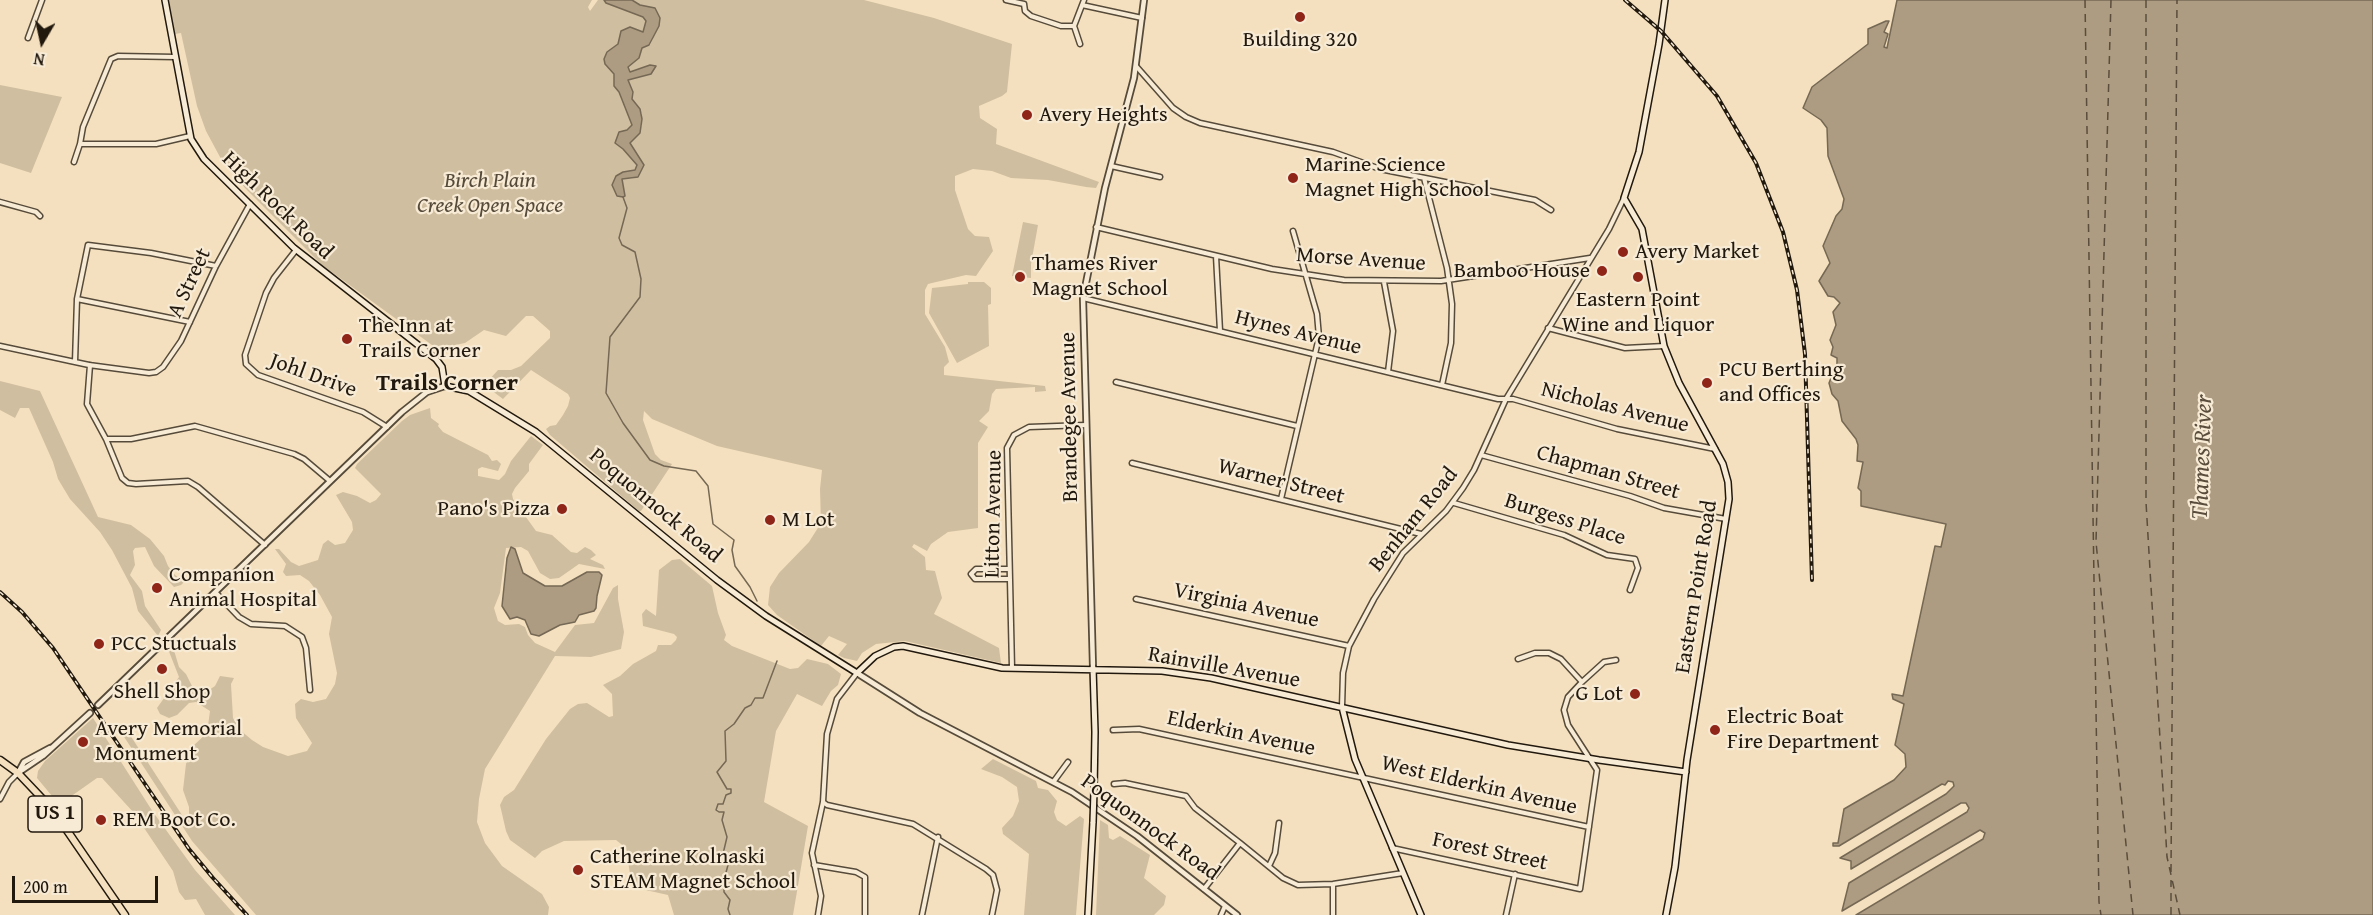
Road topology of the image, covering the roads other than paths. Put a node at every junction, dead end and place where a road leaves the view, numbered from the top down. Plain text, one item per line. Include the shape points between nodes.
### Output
1 (42, 0) edge
2 (165, 0) edge
3 (1006, 0) edge
4 (1144, 0) edge
5 (1665, 0) edge
6 (1025, 2) edge
7 (1083, 2) edge
8 (1142, 18) junction
9 (1074, 26) junction
10 (28, 38) dead end
11 (1080, 44) dead end
12 (175, 57) junction
13 (1136, 64) junction
14 (190, 136) junction
15 (80, 144) junction
16 (74, 162) dead end
17 (1110, 166) junction
18 (1160, 177) dead end
19 (1424, 178) junction
20 (1624, 198) junction
21 (0, 202) edge
22 (250, 204) junction
23 (1551, 210) dead end
24 (40, 216) dead end
25 (1096, 227) junction
26 (1293, 231) dead end
27 (296, 250) junction
28 (1216, 256) junction
29 (1591, 258) junction
30 (216, 266) junction
31 (1305, 275) junction
32 (1449, 280) junction
33 (1384, 282) junction
34 (1083, 298) junction
35 (77, 299) junction
36 (190, 322) junction
37 (1548, 328) junction
38 (1220, 331) junction
39 (0, 346) edge
40 (1664, 346) junction
41 (1316, 355) junction
42 (75, 362) junction
43 (90, 365) junction
44 (1388, 372) junction
45 (1116, 382) dead end
46 (1442, 385) junction
47 (445, 386) junction
48 (1506, 399) junction
49 (1086, 425) junction
50 (1297, 426) junction
51 (387, 427) junction
52 (106, 439) junction
53 (1716, 450) junction
54 (1481, 455) junction
55 (1132, 463) dead end
56 (330, 481) junction
57 (1281, 499) junction
58 (1454, 503) junction
59 (1727, 520) junction
60 (1422, 534) junction
61 (265, 544) junction
62 (1009, 569) junction
63 (1010, 579) junction
64 (1630, 590) dead end
65 (216, 593) junction
66 (1136, 599) dead end
67 (1349, 646) junction
68 (1518, 659) dead end
69 (1616, 660) dead end
70 (1012, 668) junction
71 (1093, 668) junction
72 (857, 673) junction
73 (1582, 682) junction
74 (310, 690) dead end
75 (98, 705) tunnel mouth
76 (1342, 707) junction
77 (90, 713) tunnel mouth
78 (1113, 730) dead end
79 (1590, 759) junction
80 (0, 760) edge
81 (1068, 762) dead end
82 (1686, 772) junction
83 (18, 773) junction
84 (1362, 777) junction
85 (1054, 781) junction
86 (1114, 784) dead end
87 (0, 799) edge
88 (823, 802) junction
89 (1278, 823) dead end
90 (1589, 827) junction
91 (938, 837) junction
92 (1239, 843) junction
93 (1392, 848) junction
94 (814, 865) junction
95 (1269, 866) junction
96 (1403, 873) junction
97 (1515, 874) junction
98 (1333, 885) junction
99 (1204, 890) junction
100 (1225, 906) junction
101 (125, 915) edge
102 (818, 915) edge
103 (864, 915) edge
104 (922, 915) edge
105 (992, 915) edge
106 (1088, 915) edge
107 (1221, 915) edge
108 (1237, 915) edge
109 (1333, 915) edge
110 (1421, 915) edge
111 (1506, 915) edge
112 (1666, 915) edge

1 - 10 street
2 - 12 main road, High Rock Road
3 - 6 street
4 - 8 street, Brandegee Avenue
5 - 20 main road via 1640,144
6 - 9 street via 1025,12 1031,16
7 - 8 street
7 - 9 street
8 - 13 street, Brandegee Avenue
9 - 11 street
12 - 14 main road, High Rock Road
12 - 15 street via 111,59 83,127
13 - 17 street, Brandegee Avenue
13 - 19 street via 1173,108 1195,121 1333,152 1372,167
14 - 15 street via 156,144
14 - 22 main road, High Rock Road via 204,159
15 - 16 street
17 - 18 street
17 - 25 street, Brandegee Avenue
19 - 23 street via 1534,200
19 - 32 street
20 - 29 street, Benham Road
20 - 40 main road, Eastern Point Road via 1642,229
21 - 24 street
22 - 27 main road, High Rock Road
22 - 30 street, A Street
25 - 28 street, Morse Avenue
25 - 34 street, Brandegee Avenue
26 - 31 street
27 - 47 main road, High Rock Road via 436,360
27 - 51 street, Johl Drive via 266,293 245,356 246,364 258,375 363,412
28 - 31 street, Morse Avenue
28 - 38 street
29 - 32 street, Morse Avenue
29 - 37 street, Benham Road
30 - 35 street via 88,245
30 - 36 street, A Street
31 - 33 street, Morse Avenue
31 - 41 street via 1319,325
32 - 33 street, Morse Avenue
32 - 46 street via 1453,321
33 - 44 street via 1393,332
34 - 38 street, Hynes Avenue
34 - 49 street, Brandegee Avenue
35 - 36 street
35 - 42 street
36 - 43 street, A Street via 172,354 156,372
37 - 40 street via 1625,348
37 - 48 street, Benham Road
38 - 41 street, Hynes Avenue
39 - 42 street
40 - 53 main road, Eastern Point Road via 1679,383
41 - 44 street, Hynes Avenue
41 - 50 street
42 - 43 street
43 - 52 street via 87,403
44 - 46 street, Hynes Avenue
45 - 50 street
46 - 48 street, Hynes Avenue
47 - 51 street via 424,393
47 - 72 main road, Poquonnock Road via 472,393 544,438 717,580
48 - 53 street, Nicholas Avenue
48 - 54 street, Benham Road
49 - 62 street, Litton Avenue via 1029,427 1010,441 1006,454
49 - 71 street, Brandegee Avenue
50 - 57 street
51 - 56 street
52 - 56 street via 149,436 184,427 211,429 294,454
52 - 61 street via 122,478 128,483 188,482
53 - 59 main road, Eastern Point Road via 1728,482
54 - 58 street, Benham Road
54 - 59 street, Chapman Street via 1664,508
55 - 57 street, Warner Street
56 - 61 street
57 - 60 street, Warner Street
58 - 60 street, Benham Road
58 - 64 street, Burgess Place via 1564,535 1607,555 1635,559 1638,568
59 - 82 main road, Eastern Point Road
60 - 67 street, Benham Road via 1391,571
61 - 65 street
62 - 63 street, Litton Avenue
62 - 63 street via 976,569 971,574 975,579
63 - 70 street, Litton Avenue
65 - 74 street via 250,624 285,626 302,637
65 - 75 street
66 - 67 street, Virginia Avenue
67 - 76 street, Benham Road
68 - 73 street via 1549,653 1561,659
69 - 73 street via 1604,662
70 - 71 main road, Rainville Avenue
70 - 72 main road, Rainville Avenue via 903,646 875,656
71 - 76 main road, Rainville Avenue via 1192,675
71 - 106 main road, bridge via 1094,791
72 - 85 street, Poquonnock Road via 920,713
72 - 88 street via 832,711 824,754
73 - 79 street via 1564,710 1568,724
76 - 79 main road, Rainville Avenue
76 - 84 main road, Benham Road
77 - 83 street
78 - 84 street, Elderkin Avenue via 1137,729
79 - 82 main road, Rainville Avenue
79 - 90 street via 1597,770
80 - 83 main road, US 1
81 - 85 street
82 - 112 main road, Eastern Point Road
83 - 87 street
83 - 101 main road, US 1 via 64,825
84 - 90 street, West Elderkin Avenue
84 - 93 main road, Benham Road
85 - 99 street, Poquonnock Road via 1137,836
86 - 92 street via 1183,795
88 - 91 street via 920,826
88 - 94 street via 813,843
89 - 95 street via 1275,853
90 - 97 street, Forest Street via 1580,889
91 - 104 street
91 - 105 street via 993,875 997,890
92 - 95 street
92 - 99 street
93 - 96 main road, Benham Road
93 - 97 street, Forest Street
94 - 102 street via 821,896
94 - 103 street via 866,877
95 - 98 street via 1298,885
96 - 98 street
96 - 110 main road, Benham Road
97 - 111 street
98 - 109 street
99 - 100 street, Poquonnock Road
100 - 107 street
100 - 108 street, Poquonnock Road

